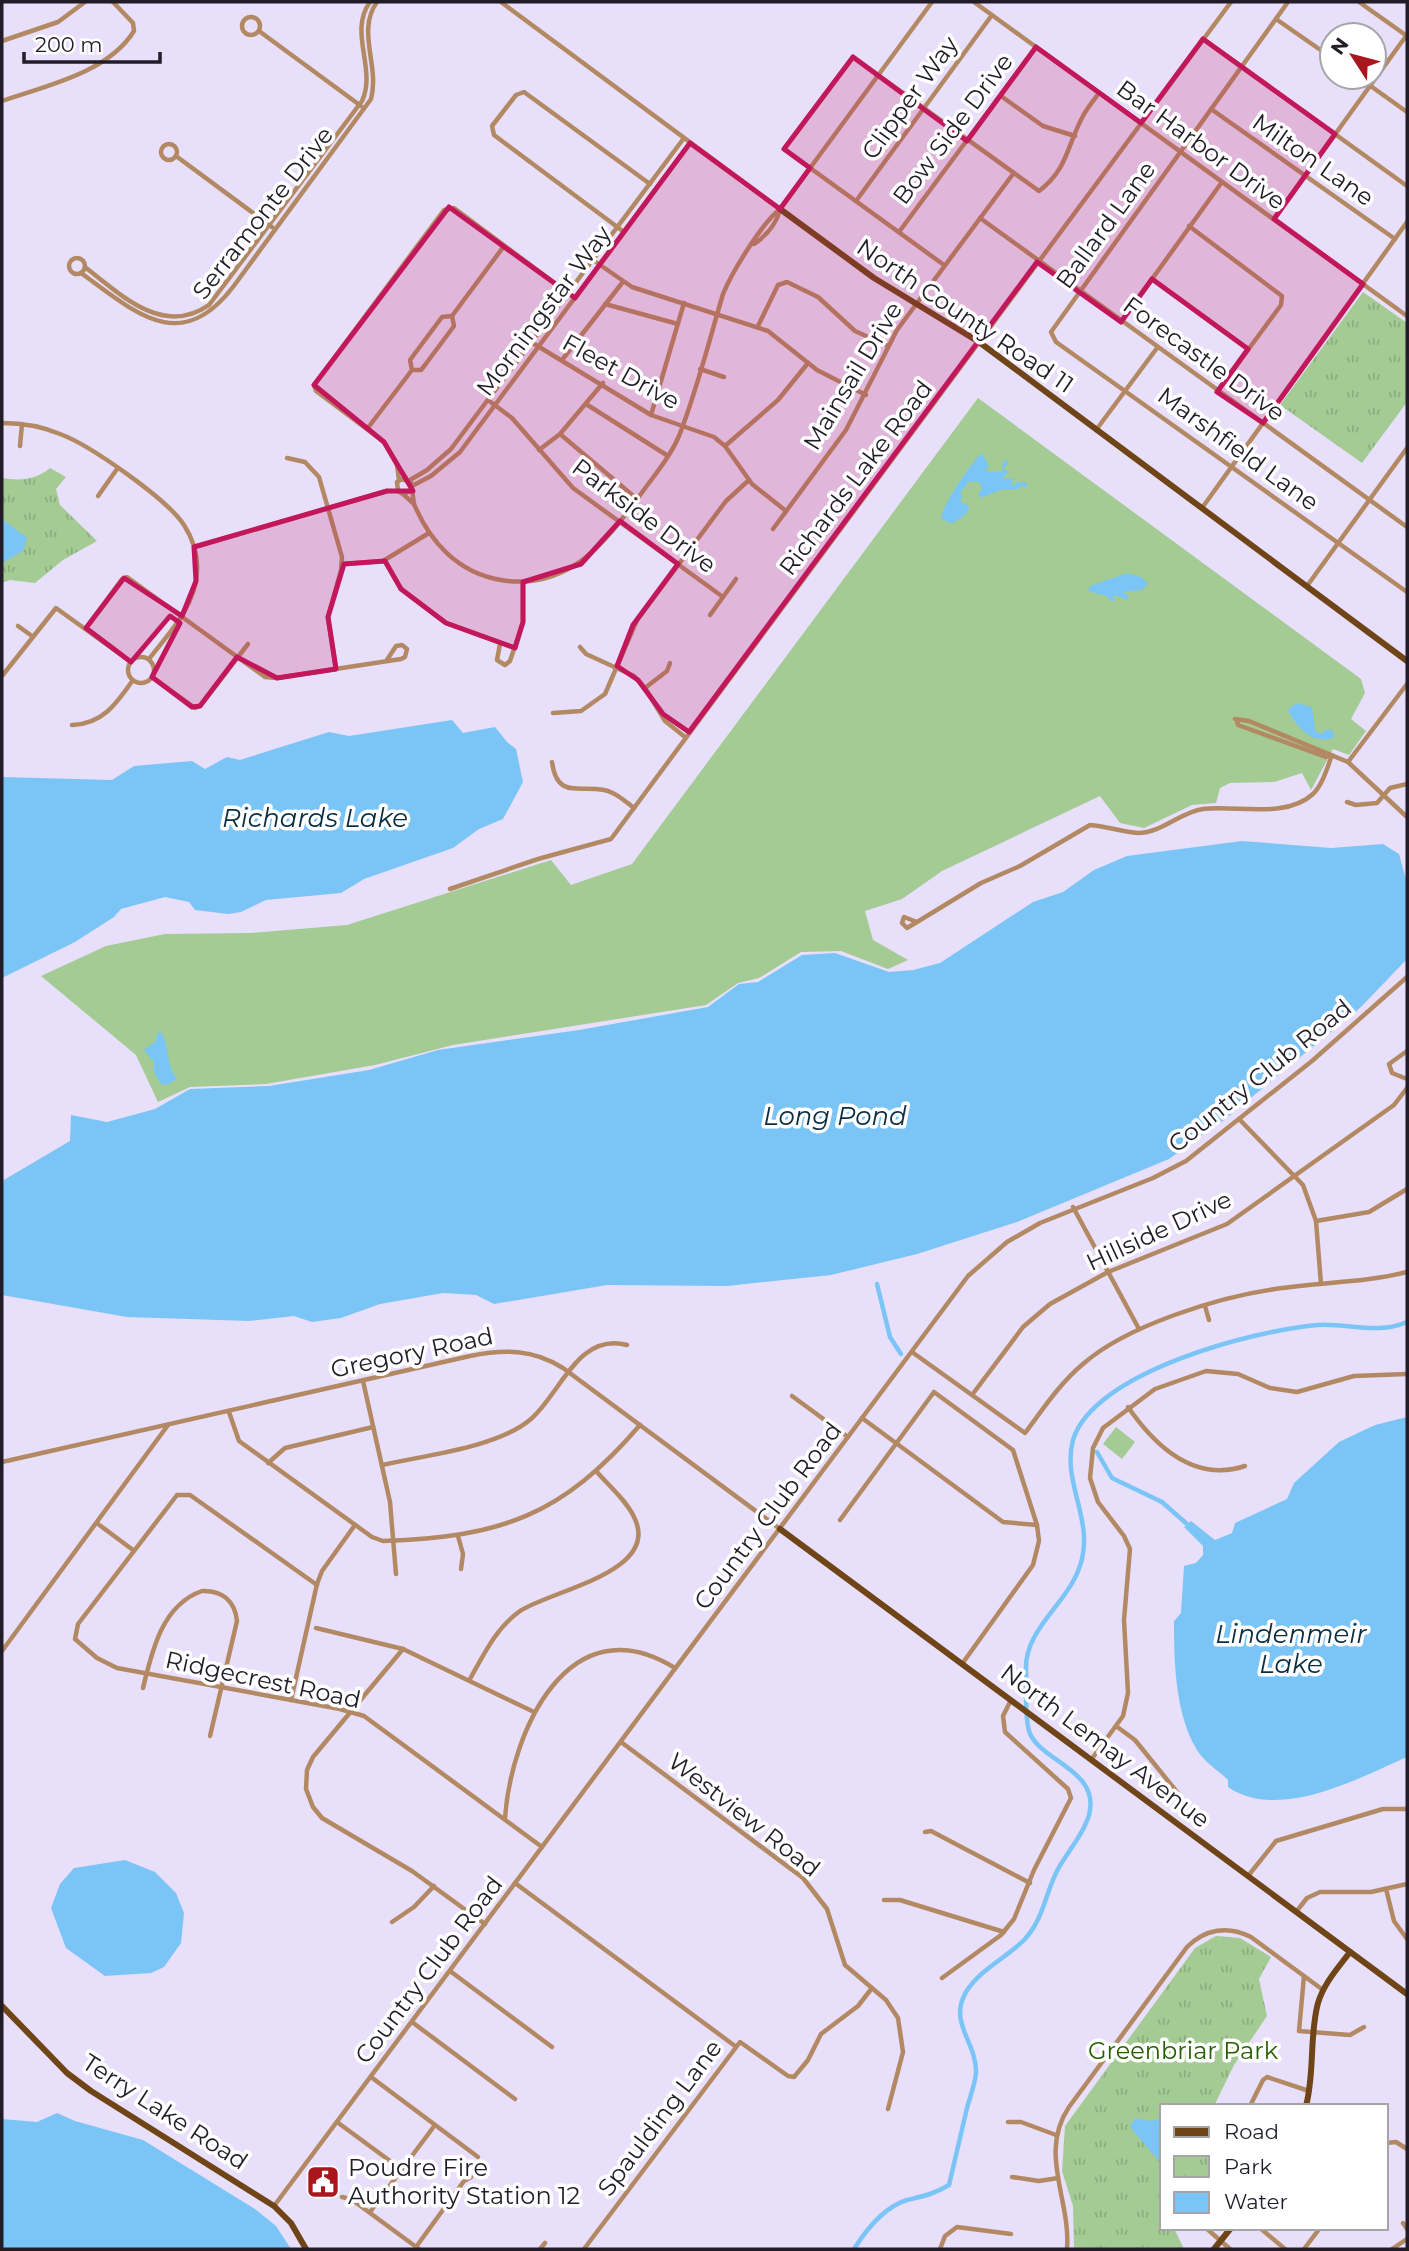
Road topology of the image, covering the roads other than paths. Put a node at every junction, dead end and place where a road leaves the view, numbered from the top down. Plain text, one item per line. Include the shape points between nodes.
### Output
1 (85, 2) edge
2 (113, 2) edge
3 (370, 2) edge
4 (377, 2) edge
5 (501, 2) edge
6 (974, 2) edge
7 (1231, 2) edge
8 (1288, 2) edge
9 (1359, 2) edge
10 (931, 3) edge
11 (992, 15) junction
12 (1276, 19) junction
13 (259, 31) junction
14 (1407, 36) edge
15 (1203, 39) junction
16 (2, 41) edge
17 (1036, 47) junction
18 (1318, 48) edge
19 (1388, 62) edge
20 (1241, 66) junction
21 (878, 75) junction
22 (1367, 91) edge
23 (1378, 91) edge
24 (1099, 93) junction
25 (1001, 96) junction
26 (2, 101) edge
27 (362, 107) junction
28 (924, 109) junction
29 (1211, 109) junction
30 (1407, 112) edge
31 (1141, 123) junction
32 (1335, 134) junction
33 (1075, 136) junction
34 (684, 138) junction
35 (967, 141) junction
36 (690, 143) junction
37 (1180, 152) junction
38 (176, 156) dead end
39 (810, 167) junction
40 (1013, 174) junction
41 (1304, 177) junction
42 (1222, 182) junction
43 (650, 184) junction
44 (1407, 186) edge
45 (656, 189) junction
46 (856, 201) junction
47 (780, 209) junction
48 (980, 218) junction
49 (1274, 219) junction
50 (1407, 222) edge
51 (1189, 226) junction
52 (617, 227) junction
53 (272, 228) junction
54 (624, 232) junction
55 (899, 232) junction
56 (1395, 240) junction
57 (504, 246) junction
58 (593, 260) junction
59 (1037, 262) junction
60 (600, 265) junction
61 (944, 265) junction
62 (85, 267) junction
63 (81, 273) junction
64 (1152, 279) junction
65 (228, 283) junction
66 (622, 283) junction
67 (1363, 284) junction
68 (233, 287) junction
69 (1080, 292) junction
70 (568, 293) junction
71 (120, 298) junction
72 (684, 303) junction
73 (917, 303) junction
74 (605, 304) junction
75 (717, 313) junction
76 (452, 316) junction
77 (1407, 316) edge
78 (174, 317) junction
79 (1121, 321) junction
80 (174, 324) junction
81 (678, 324) junction
82 (758, 326) junction
83 (1051, 332) joint
84 (531, 342) junction
85 (979, 342) junction
86 (888, 346) junction
87 (538, 347) junction
88 (1157, 348) junction
89 (1248, 349) junction
90 (562, 360) junction
91 (808, 363) junction
92 (700, 369) junction
93 (412, 370) junction
94 (724, 377) dead end
95 (603, 383) junction
96 (1125, 390) junction
97 (1217, 392) junction
98 (866, 395) junction
99 (488, 400) junction
100 (586, 404) junction
101 (495, 405) junction
102 (651, 415) junction
103 (2, 423) edge
104 (1263, 423) junction
105 (22, 424) junction
106 (682, 425) junction
107 (367, 429) junction
108 (1095, 431) junction
109 (560, 434) junction
110 (20, 446) dead end
111 (725, 446) junction
112 (1407, 449) edge
113 (539, 450) junction
114 (668, 457) junction
115 (1405, 457) edge
116 (287, 458) dead end
117 (1233, 466) junction
118 (117, 469) junction
119 (749, 481) junction
120 (406, 483) junction
121 (387, 491) junction
122 (401, 493) junction
123 (97, 496) dead end
124 (637, 499) junction
125 (1370, 501) junction
126 (414, 504) junction
127 (1202, 508) junction
128 (328, 509) junction
129 (786, 511) junction
130 (620, 521) junction
131 (1407, 527) edge
132 (773, 529) dead end
133 (429, 533) junction
134 (1339, 544) junction
135 (194, 547) junction
136 (385, 561) junction
137 (343, 564) junction
138 (678, 564) junction
139 (736, 579) dead end
140 (523, 582) junction
141 (1306, 587) junction
142 (1407, 592) edge
143 (723, 597) junction
144 (709, 615) dead end
145 (181, 616) junction
146 (18, 626) dead end
147 (86, 628) junction
148 (32, 636) junction
149 (248, 644) dead end
150 (500, 645) junction
151 (580, 647) dead end
152 (515, 648) junction
153 (237, 657) junction
154 (149, 659) junction
155 (387, 660) junction
156 (1407, 661) edge
157 (131, 662) junction
158 (670, 663) dead end
159 (617, 666) junction
160 (336, 668) junction
161 (2, 676) edge
162 (152, 677) junction
163 (133, 680) junction
164 (1407, 684) edge
165 (645, 688) junction
166 (553, 713) dead end
167 (1236, 719) dead end
168 (72, 724) dead end
169 (687, 735) junction
170 (1331, 755) junction
171 (552, 762) dead end
172 (1348, 762) junction
173 (1407, 784) edge
174 (1384, 794) junction
175 (1347, 802) dead end
176 (634, 808) junction
177 (1407, 817) edge
178 (450, 889) dead end
179 (917, 922) dead end
180 (1407, 977) edge
181 (1407, 1051) edge
182 (1407, 1079) edge
183 (1407, 1088) edge
184 (1239, 1120) junction
185 (1296, 1176) junction
186 (1407, 1189) edge
187 (1073, 1208) junction
188 (1316, 1221) junction
189 (1108, 1272) junction
190 (1407, 1272) edge
191 (1321, 1284) junction
192 (1205, 1306) junction
193 (1209, 1320) dead end
194 (1139, 1329) junction
195 (627, 1345) dead end
196 (911, 1351) junction
197 (569, 1372) junction
198 (1407, 1374) edge
199 (363, 1381) junction
200 (972, 1395) junction
201 (792, 1396) dead end
202 (1128, 1407) junction
203 (229, 1412) junction
204 (862, 1418) junction
205 (168, 1425) junction
206 (640, 1425) junction
207 (373, 1427) junction
208 (848, 1437) junction
209 (897, 1443) junction
210 (2, 1462) edge
211 (268, 1463) junction
212 (382, 1465) junction
213 (1245, 1466) dead end
214 (597, 1472) junction
215 (840, 1520) dead end
216 (98, 1524) junction
217 (355, 1525) junction
218 (1037, 1525) junction
219 (780, 1529) junction
220 (458, 1536) junction
221 (393, 1541) junction
222 (133, 1550) junction
223 (461, 1569) dead end
224 (396, 1574) dead end
225 (317, 1585) junction
226 (316, 1628) dead end
227 (403, 1649) junction
228 (2, 1651) edge
229 (962, 1664) junction
230 (676, 1669) junction
231 (147, 1674) junction
232 (470, 1679) junction
233 (143, 1688) dead end
234 (223, 1688) junction
235 (291, 1700) junction
236 (1011, 1700) junction
237 (351, 1711) junction
238 (534, 1712) junction
239 (1116, 1726) junction
240 (210, 1736) dead end
241 (621, 1742) junction
242 (1091, 1760) junction
243 (1181, 1797) dead end
244 (1407, 1809) edge
245 (505, 1819) junction
246 (925, 1832) dead end
247 (542, 1847) junction
248 (1248, 1876) junction
249 (1030, 1883) junction
250 (515, 1884) junction
251 (1407, 1884) edge
252 (434, 1886) junction
253 (1386, 1889) junction
254 (884, 1900) dead end
255 (1296, 1912) junction
256 (392, 1922) dead end
257 (485, 1924) junction
258 (1004, 1932) junction
259 (1407, 1939) edge
260 (1350, 1952) junction
261 (450, 1971) junction
262 (1304, 1976) junction
263 (942, 1978) dead end
264 (872, 1988) junction
265 (1323, 1990) junction
266 (1407, 1994) edge
267 (2, 2006) edge
268 (412, 2022) junction
269 (1364, 2028) dead end
270 (1315, 2033) junction
271 (735, 2046) junction
272 (552, 2047) dead end
273 (371, 2077) junction
274 (1310, 2091) junction
275 (515, 2099) dead end
276 (1251, 2104) edge
277 (1307, 2104) edge
278 (888, 2109) dead end
279 (337, 2122) junction
280 (1008, 2122) dead end
281 (435, 2125) junction
282 (1056, 2135) junction
283 (1388, 2143) edge
284 (1407, 2149) edge
285 (478, 2157) dead end
286 (401, 2169) junction
287 (471, 2177) dead end
288 (1012, 2177) dead end
289 (1058, 2178) junction
290 (342, 2197) dead end
291 (274, 2206) junction
292 (370, 2212) junction
293 (1403, 2223) dead end
294 (1407, 2229) edge
295 (1208, 2230) edge
296 (1229, 2230) edge
297 (1262, 2230) edge
298 (1318, 2230) edge
299 (1011, 2234) dead end
300 (1407, 2239) edge
301 (1221, 2241) junction
302 (545, 2243) dead end
303 (417, 2248) edge
304 (306, 2249) edge
305 (540, 2249) edge
306 (584, 2249) edge
307 (940, 2249) edge
308 (1067, 2249) edge
309 (1214, 2249) edge
310 (1230, 2249) edge
311 (1285, 2249) edge
312 (1304, 2249) edge
313 (1392, 2249) edge

1 - 16 street via 58,22
2 - 26 street via 133,23 130,38 93,68
3 - 27 street, Serramonte Drive via 361,22 367,77
4 - 27 street, Serramonte Drive via 367,29 373,89
5 - 34 street, North County Road 11
6 - 11 street, Bar Harbor Drive
7 - 15 street, Richards Lake Road
8 - 12 street, Ballard Lane
9 - 14 street
10 - 21 street
11 - 17 street, Bar Harbor Drive
11 - 28 street, Clipper Way
12 - 18 street
12 - 20 street, Ballard Lane
13 - 13 street via 257,19 244,21 247,34
13 - 27 street
14 - 19 street
15 - 20 street
15 - 31 street, Richards Lake Road
17 - 24 street, Bar Harbor Drive
17 - 25 street, Bow Side Drive
20 - 29 street, Ballard Lane
20 - 32 street
21 - 28 street
21 - 39 street
21 - 39 street via 853,57 784,149
22 - 32 street
23 - 30 street
24 - 31 street, Bar Harbor Drive
24 - 33 street
25 - 33 street via 1043,127
25 - 35 street, Bow Side Drive
27 - 53 street, Serramonte Drive
28 - 35 street
28 - 46 street, Clipper Way
29 - 37 street, Ballard Lane
29 - 41 street, Milton Lane
31 - 37 street, Bar Harbor Drive
31 - 59 street, Richards Lake Road
32 - 41 street
32 - 44 street
33 - 40 street via 1069,154 1039,191
34 - 36 street, North County Road 11
34 - 43 street, Morningstar Way
35 - 40 street
35 - 55 street, Bow Side Drive
36 - 45 street, Morningstar Way
36 - 47 street, North County Road 11
37 - 42 street, Bar Harbor Drive
37 - 69 street, Ballard Lane
38 - 53 street
39 - 46 street
39 - 47 street
40 - 48 street, Mainsail Drive
41 - 49 street
41 - 56 street, Milton Lane
42 - 49 street, Bar Harbor Drive
42 - 51 street
43 - 45 street
43 - 52 street, Morningstar Way
43 - 52 street via 524,92 516,95 492,126 494,135
45 - 54 street, Morningstar Way
46 - 55 street
47 - 73 main road, North County Road 11 via 874,278
47 - 75 street via 777,220 734,272
48 - 59 street, Forecastle Drive
48 - 61 street, Mainsail Drive
49 - 67 street, Bar Harbor Drive
50 - 56 street
51 - 64 street
51 - 89 street via 1282,296 1281,305
52 - 54 street
52 - 58 street, Morningstar Way
53 - 65 street, Serramonte Drive
53 - 68 street, Serramonte Drive
54 - 60 street, Morningstar Way
55 - 61 street
56 - 67 street
57 - 70 street
57 - 76 street
57 - 107 street via 449,206 364,316 314,385
58 - 60 street
58 - 70 street, Morningstar Way
59 - 69 street, Forecastle Drive
59 - 85 street, Richards Lake Road
60 - 66 street
60 - 87 street, Morningstar Way
61 - 73 street, Mainsail Drive
62 - 63 street
62 - 63 street via 80,258 70,261 71,272
62 - 71 street, Serramonte Drive
63 - 71 street, Serramonte Drive
64 - 79 street
64 - 89 street
65 - 68 street
65 - 78 street, Serramonte Drive via 201,310
66 - 72 street
66 - 74 street
67 - 77 street, Bar Harbor Drive
67 - 104 street
68 - 80 street, Serramonte Drive via 205,316
69 - 79 street, Forecastle Drive
69 - 83 street, Ballard Lane
70 - 84 street, Morningstar Way
71 - 78 street, Serramonte Drive via 155,315
71 - 80 street, Serramonte Drive via 150,320
72 - 75 street
72 - 81 street
73 - 85 main road, North County Road 11
73 - 86 street, Mainsail Drive
74 - 81 street
74 - 90 street
75 - 82 street
75 - 92 street
76 - 93 street via 442,317 430,332 410,360
76 - 93 street via 454,327 421,370
78 - 80 street
79 - 88 street, Forecastle Drive
81 - 102 street
82 - 86 street via 778,285 787,282 818,297 855,331
82 - 91 street
83 - 96 street, Marshfield Lane via 1056,342
84 - 87 street, Fleet Drive
84 - 99 street, Morningstar Way
85 - 108 main road, North County Road 11
85 - 169 street, Richards Lake Road
86 - 98 street, Mainsail Drive
87 - 90 street, Fleet Drive
87 - 101 street, Morningstar Way
88 - 96 street
88 - 97 street, Forecastle Drive
89 - 97 street
90 - 95 street, Fleet Drive
91 - 98 street
91 - 111 street via 778,400
92 - 94 street
92 - 106 street
93 - 107 street
95 - 100 street
95 - 102 street, Fleet Drive
96 - 108 street
96 - 117 street, Marshfield Lane
97 - 104 street, Forecastle Drive
98 - 129 street, Mainsail Drive
99 - 101 street, Parkside Drive
99 - 120 street, Morningstar Way via 451,449
100 - 109 street
100 - 114 street
101 - 113 street, Parkside Drive
101 - 120 street, Morningstar Way via 448,464
102 - 106 street, Fleet Drive
103 - 105 street
104 - 117 street
104 - 125 street, Forecastle Drive
105 - 110 street
105 - 118 street via 74,440
106 - 111 street, Fleet Drive via 707,433
106 - 114 street
107 - 120 street via 384,442
108 - 127 main road, North County Road 11
109 - 113 street
109 - 124 street
111 - 119 street, Fleet Drive
112 - 115 street
113 - 130 street, Parkside Drive via 573,488
114 - 124 street
115 - 125 street
116 - 128 street via 312,467
117 - 127 street
117 - 134 street, Marshfield Lane
118 - 123 street
118 - 135 street via 174,513
119 - 129 street, Fleet Drive
119 - 138 street via 726,501
120 - 121 street, Morningstar Way
120 - 122 street
120 - 122 street
120 - 126 street
121 - 122 street, Morningstar Way
121 - 128 street, Morningstar Way
122 - 126 street
124 - 130 street
125 - 131 street, Forecastle Drive
125 - 134 street
126 - 133 street
127 - 141 main road, North County Road 11
128 - 135 street, Morningstar Way
128 - 137 street
129 - 132 street, Mainsail Drive
130 - 138 street, Parkside Drive
130 - 140 street via 581,564 556,576
133 - 136 street
133 - 140 street via 447,555 471,570
134 - 141 street
134 - 142 street, Marshfield Lane
135 - 145 street via 196,581
136 - 137 street
136 - 150 street via 401,589 446,624
137 - 160 street via 328,617
138 - 143 street, Parkside Drive
138 - 159 street via 634,625
139 - 143 street
140 - 152 street via 523,622
141 - 156 main road, North County Road 11
143 - 144 street
145 - 147 street via 125,578
145 - 153 street
145 - 154 street
146 - 148 street
147 - 148 street via 54,609
147 - 157 street
148 - 161 street
149 - 153 street
150 - 152 street
150 - 152 street via 496,660 503,664 510,661
151 - 159 street
153 - 160 street via 265,677
153 - 162 street via 195,708
154 - 157 street via 139,657
154 - 162 street via 154,666
155 - 155 street via 405,657 407,649 396,646
155 - 160 street
157 - 163 street via 128,670
158 - 165 street via 667,671
159 - 165 street
159 - 166 street via 605,694 594,705 574,713
162 - 163 street via 145,682
163 - 168 street via 104,716
164 - 172 street
165 - 169 street via 663,714
167 - 170 street
169 - 176 street, Richards Lake Road
170 - 172 street
170 - 179 street via 1322,781 1300,801 1278,808 1192,810 1153,831 1137,833 1090,825
171 - 176 street via 555,777 565,787 610,792
172 - 174 street
173 - 174 street
174 - 175 street via 1377,803
174 - 177 street
176 - 178 street, Richards Lake Road via 611,839
180 - 184 street, Country Club Road
181 - 182 street via 1392,1059 1389,1068
183 - 185 street, Hillside Drive via 1394,1105
184 - 185 street
184 - 187 street, Country Club Road via 1167,1172
185 - 188 street
185 - 189 street, Hillside Drive via 1215,1230
186 - 188 street via 1359,1215
187 - 189 street
187 - 196 street, Country Club Road via 1029,1229 982,1263
188 - 191 street
189 - 194 street
189 - 200 street, Hillside Drive via 1032,1319
190 - 191 street
191 - 192 street via 1258,1292
192 - 193 street
192 - 194 street
194 - 200 street via 1083,1363 1025,1433
195 - 197 street via 596,1347
196 - 200 street
196 - 204 street, Country Club Road
197 - 199 street, Gregory Road via 530,1353 498,1351
197 - 206 street, Gregory Road
197 - 212 street via 542,1409 515,1430
198 - 202 street via 1354,1376 1297,1392 1270,1388 1238,1374 1206,1371 1155,1389
199 - 203 street, Gregory Road
199 - 207 street
201 - 208 street
202 - 213 street via 1154,1441 1184,1462 1219,1472
202 - 239 street via 1098,1437 1090,1469 1098,1502 1124,1535 1130,1557 1124,1620 1128,1693
203 - 205 street, Gregory Road
203 - 211 street via 239,1441
204 - 208 street, Country Club Road
204 - 209 street
205 - 210 street, Gregory Road
205 - 216 street
206 - 214 street
206 - 219 street, Gregory Road
207 - 211 street via 285,1448
207 - 212 street
208 - 219 street, Country Club Road
209 - 215 street
209 - 218 street via 1003,1522
209 - 218 street via 934,1392 1013,1450
211 - 217 street
212 - 221 street
214 - 220 street via 548,1506 509,1523
214 - 232 street via 633,1515 638,1532 633,1553 609,1573 519,1612 490,1643
216 - 222 street
216 - 228 street
217 - 221 street via 372,1537
217 - 225 street
218 - 229 street via 1039,1541 1033,1565
219 - 229 main road, North Lemay Avenue
219 - 230 street, Country Club Road
220 - 221 street
220 - 223 street
221 - 224 street
222 - 225 street via 171,1498 190,1495
222 - 231 street, Ridgecrest Road via 78,1624 75,1635 81,1647 106,1664
225 - 235 street
226 - 227 street
227 - 232 street
227 - 237 street
229 - 236 main road, North Lemay Avenue
230 - 238 street via 646,1653 622,1650 592,1656 560,1676
230 - 241 street, Country Club Road
231 - 233 street
231 - 234 street, Ridgecrest Road
231 - 234 street via 154,1640 184,1600 210,1591 225,1597 237,1621
232 - 238 street
234 - 235 street, Ridgecrest Road
234 - 240 street
235 - 237 street, Ridgecrest Road
236 - 242 main road, North Lemay Avenue
236 - 249 street via 1002,1720 1005,1732 1068,1789 1071,1798
237 - 245 street, Ridgecrest Road
237 - 252 street via 307,1770 306,1789 313,1807 322,1818
238 - 245 street via 512,1765
239 - 242 street
239 - 243 street via 1135,1740
241 - 247 street, Country Club Road
241 - 264 street, Westview Road via 803,1878 827,1909 845,1965
242 - 248 main road, North Lemay Avenue
244 - 248 street via 1383,1809 1287,1837 1267,1849
245 - 247 street, Ridgecrest Road
246 - 249 street via 931,1831
247 - 250 street, Country Club Road
248 - 255 main road, North Lemay Avenue
249 - 258 street
250 - 257 street, Country Club Road
250 - 271 street
251 - 253 street
252 - 256 street
252 - 257 street
253 - 255 street via 1320,1892 1307,1898
253 - 259 street via 1394,1921
254 - 258 street via 900,1900
255 - 260 main road, North Lemay Avenue
257 - 261 street, Country Club Road
258 - 263 street
260 - 265 main road
260 - 266 main road, North Lemay Avenue
261 - 268 street, Country Club Road
261 - 272 street
262 - 265 street
262 - 270 street via 1297,2028
262 - 282 street via 1247,1935 1218,1930 1203,1935 1187,1947 1069,2108
264 - 271 street, Spaulding Lane via 858,2006 821,2034 794,2077 742,2043
264 - 278 street, Westview Road via 893,2009 904,2041
265 - 270 main road
267 - 291 main road, Terry Lake Road via 91,2091
268 - 273 street, Country Club Road
268 - 275 street
269 - 270 street via 1350,2035
270 - 274 main road
271 - 306 street, Spaulding Lane
273 - 279 street, Country Club Road
273 - 281 street
274 - 276 street via 1266,2078
274 - 277 main road
279 - 286 street
279 - 291 street, Country Club Road
280 - 282 street
281 - 285 street
281 - 286 street
282 - 289 street
283 - 284 street
286 - 292 street
287 - 303 street
288 - 289 street via 1039,2182
289 - 308 street via 1067,2217
290 - 292 street
291 - 304 main road, Terry Lake Road
292 - 303 street
293 - 294 street
295 - 301 street
296 - 301 main road
297 - 311 street
298 - 312 street
299 - 307 street via 957,2227 945,2236
300 - 313 street
301 - 309 main road
301 - 310 street
302 - 305 street

